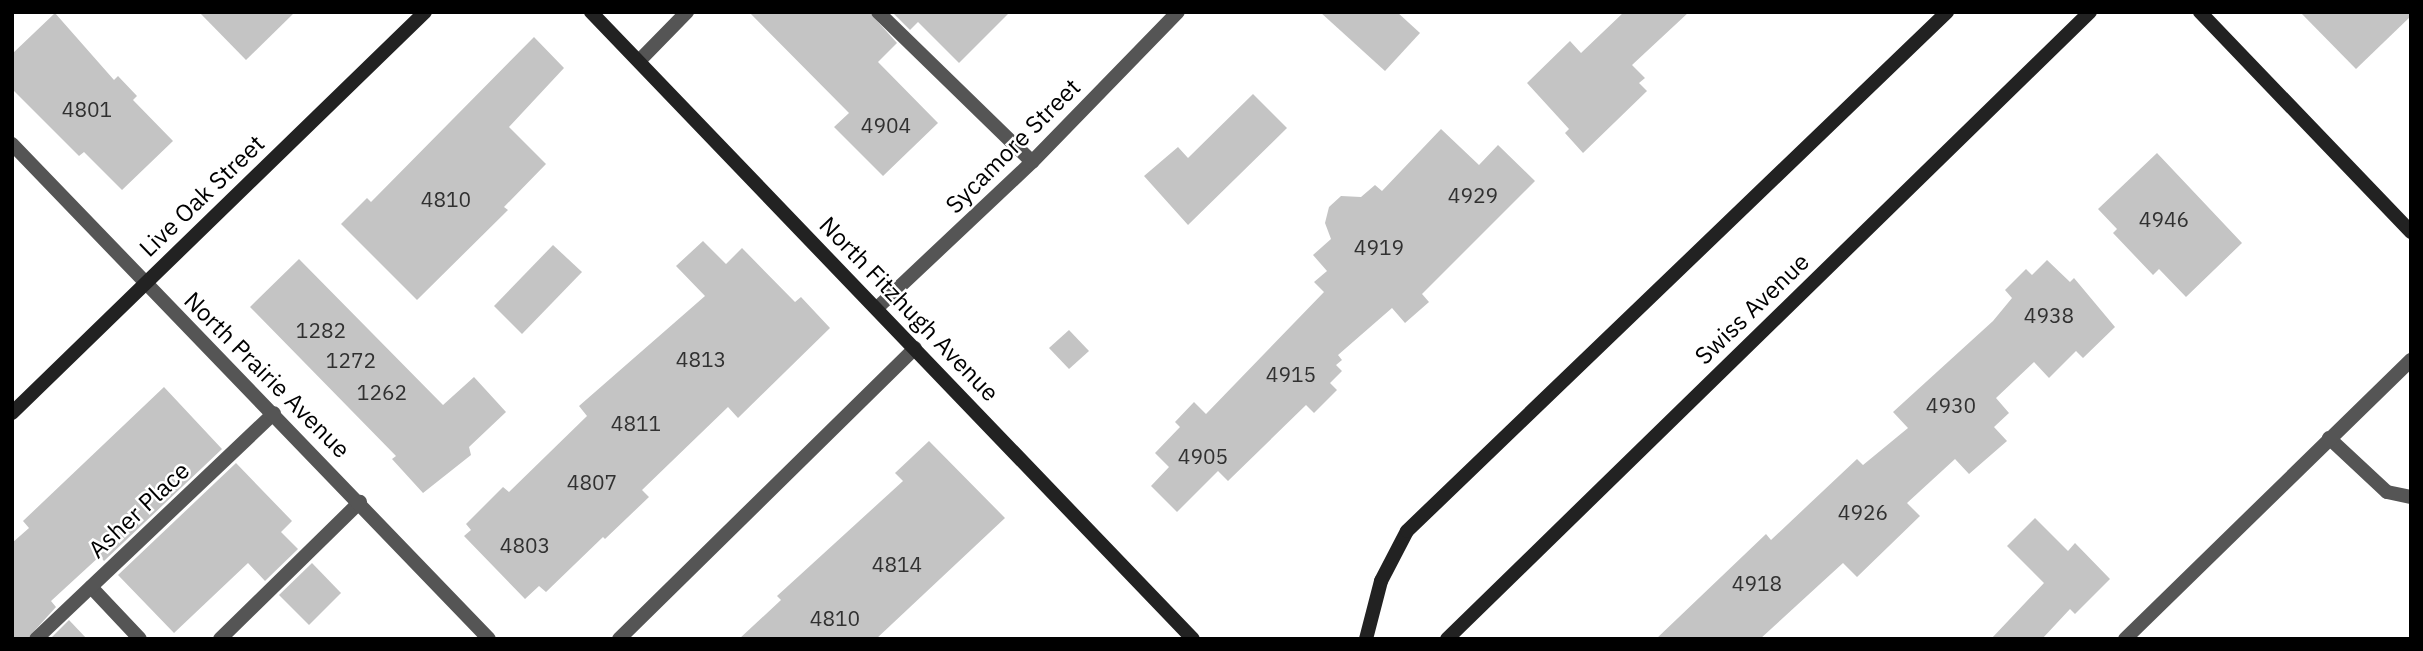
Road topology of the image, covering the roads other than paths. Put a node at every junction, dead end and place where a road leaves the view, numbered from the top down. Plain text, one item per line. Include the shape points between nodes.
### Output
1 (425, 12) edge
2 (591, 12) edge
3 (688, 12) edge
4 (878, 12) edge
5 (1178, 12) edge
6 (1947, 12) edge
7 (2090, 12) edge
8 (2200, 12) edge
9 (639, 61) junction
10 (12, 144) edge
11 (1032, 162) junction
12 (2411, 232) edge
13 (144, 284) junction
14 (877, 309) junction
15 (915, 348) junction
16 (2411, 360) edge
17 (12, 413) edge
18 (274, 414) junction
19 (2329, 438) junction
20 (2411, 497) edge
21 (360, 502) junction
22 (91, 587) junction
23 (36, 639) edge
24 (140, 639) edge
25 (220, 639) edge
26 (489, 639) edge
27 (619, 639) edge
28 (1193, 639) edge
29 (1366, 639) edge
30 (1447, 639) edge
31 (2125, 639) edge

1 - 13 street, Live Oak Street
2 - 9 street, North Fitzhugh Avenue
3 - 9 street
4 - 11 street
5 - 11 street, Sycamore Street
6 - 29 street via 1408,531 1381,581
7 - 30 street, Swiss Avenue
8 - 12 street
9 - 14 street, North Fitzhugh Avenue
10 - 13 street, North Prairie Avenue
11 - 14 street, Sycamore Street
13 - 17 street, Live Oak Street
13 - 18 street, North Prairie Avenue
14 - 15 street, North Fitzhugh Avenue
15 - 27 street
15 - 28 street, North Fitzhugh Avenue
16 - 19 street
18 - 21 street, North Prairie Avenue
18 - 22 street, Asher Place
19 - 20 street via 2387,492
19 - 31 street
21 - 25 street
21 - 26 street, North Prairie Avenue
22 - 23 street, Asher Place
22 - 24 street

